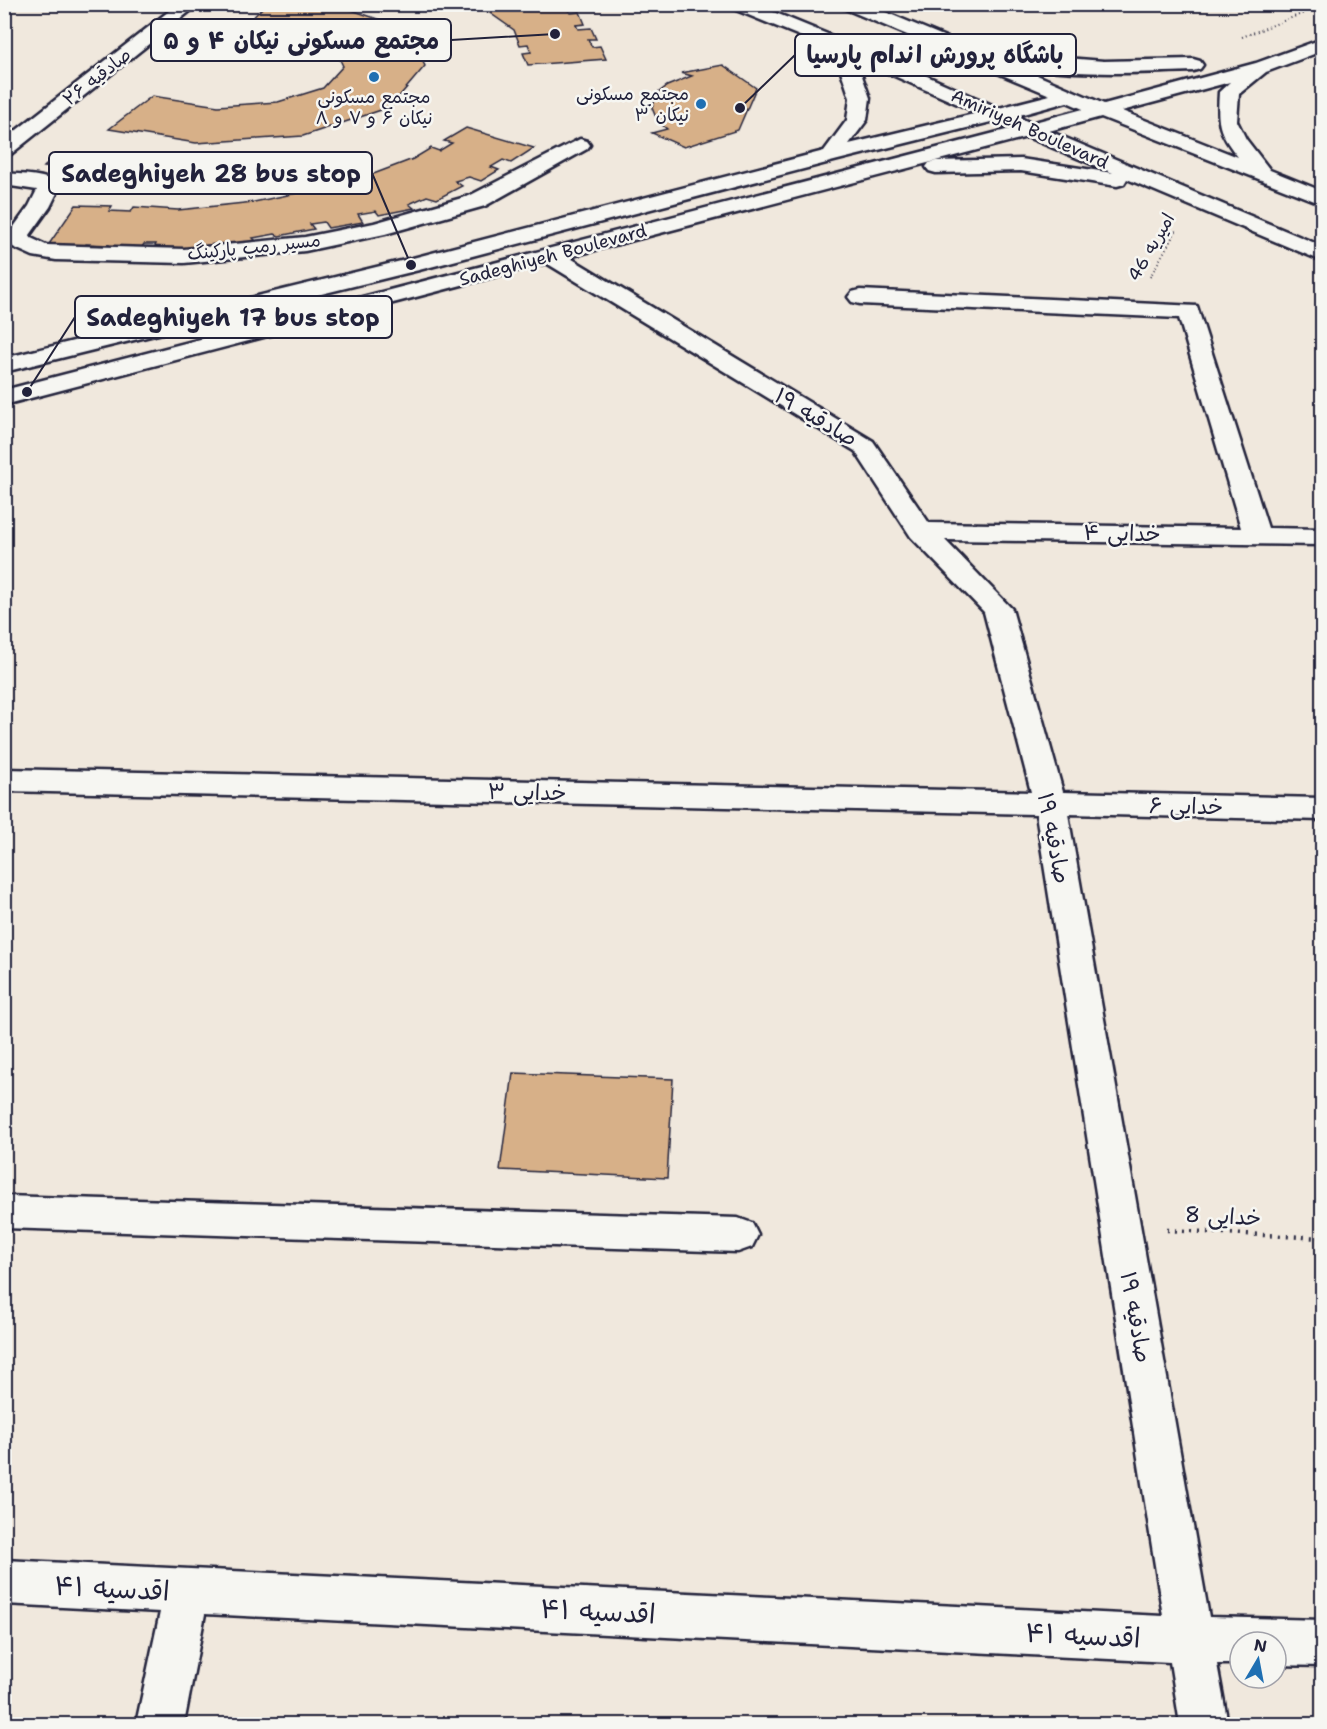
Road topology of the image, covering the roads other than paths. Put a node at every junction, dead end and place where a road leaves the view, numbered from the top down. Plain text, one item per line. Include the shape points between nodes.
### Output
1 (190, 4) edge
2 (737, 4) edge
3 (849, 4) edge
4 (1323, 45) edge
5 (843, 48) junction
6 (972, 54) junction
7 (1215, 59) dead end
8 (1194, 65) junction
9 (1263, 67) junction
10 (1072, 96) junction
11 (1101, 110) junction
12 (997, 114) junction
13 (1029, 130) junction
14 (580, 145) dead end
15 (4, 150) edge
16 (831, 155) junction
17 (883, 168) junction
18 (1263, 175) junction
19 (4, 179) edge
20 (1166, 188) junction
21 (1323, 198) edge
22 (1323, 254) edge
23 (551, 256) junction
24 (860, 297) dead end
25 (4, 365) edge
26 (4, 398) edge
27 (921, 531) junction
28 (1257, 535) junction
29 (1323, 537) edge
30 (4, 780) edge
31 (1050, 803) junction
32 (1323, 810) edge
33 (4, 1212) edge
34 (738, 1235) dead end
35 (4, 1582) edge
36 (187, 1591) junction
37 (1191, 1640) junction
38 (1228, 1641) edge
39 (1288, 1642) edge
40 (1323, 1643) edge
41 (160, 1725) edge
42 (1204, 1725) edge

1 - 15 street, صادقیه ۲۶
2 - 5 street, Amiriyeh Boulevard
3 - 6 street
4 - 9 street
5 - 12 street, Amiriyeh Boulevard
5 - 16 street via 860,98 857,120
6 - 8 street via 1060,66 1123,69
6 - 10 street
7 - 8 street
8 - 10 street, Sadeghiyeh Boulevard
9 - 11 street, Sadeghiyeh Boulevard
9 - 18 street via 1229,92 1227,121 1236,141
10 - 11 street
10 - 12 street, Sadeghiyeh Boulevard
11 - 13 street, Sadeghiyeh Boulevard
11 - 18 street
12 - 13 street, Amiriyeh Boulevard
12 - 16 street, Sadeghiyeh Boulevard
13 - 17 street, Sadeghiyeh Boulevard
13 - 20 street, Amiriyeh Boulevard
14 - 19 street, مسیر رمپ پارکینگ via 477,201 422,218 305,244 184,256 56,253 29,246 21,242 19,235 49,187
16 - 25 street, Sadeghiyeh Boulevard via 411,265
17 - 20 street via 1021,165
17 - 23 street, Sadeghiyeh Boulevard
18 - 21 street
20 - 22 street, Amiriyeh Boulevard
23 - 26 street, Sadeghiyeh Boulevard
23 - 27 street, صادقیه ۱۹ via 864,446
24 - 28 street via 1189,311
27 - 28 street, خدایی ۴
27 - 31 street, صادقیه ۱۹ via 998,609
28 - 29 street, خدایی ۴
30 - 31 street, خدایی ۳
31 - 32 street, خدایی ۶
31 - 37 street, صادقیه ۱۹
33 - 34 street
35 - 36 street, اقدسیه ۴۱
36 - 37 street, اقدسیه ۴۱
36 - 41 street
37 - 38 street, اقدسیه ۴۱
37 - 42 street, صادقیه ۱۹
39 - 40 street

